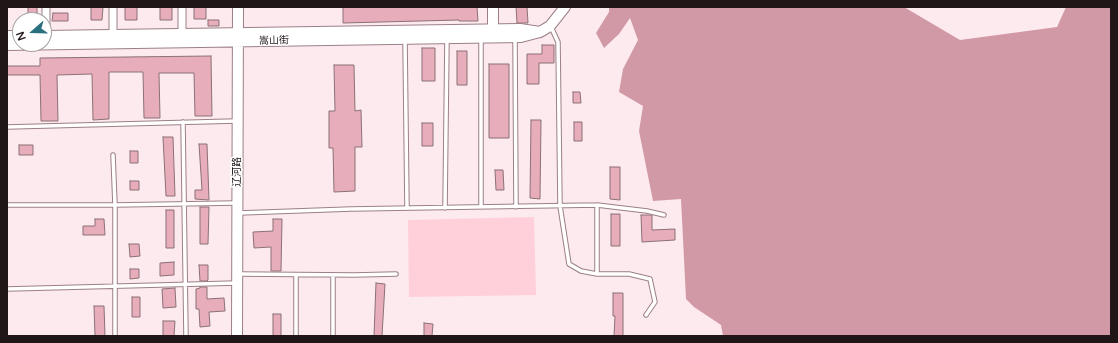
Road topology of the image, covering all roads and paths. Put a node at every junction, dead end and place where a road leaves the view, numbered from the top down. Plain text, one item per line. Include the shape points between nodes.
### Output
1 (113, 7) edge
2 (182, 7) edge
3 (238, 7) edge
4 (493, 7) edge
5 (565, 7) edge
6 (550, 26) junction
7 (540, 32) junction
8 (493, 33) junction
9 (182, 34) junction
10 (113, 35) junction
11 (52, 36) edge
12 (238, 37) junction
13 (515, 37) junction
14 (447, 38) junction
15 (481, 38) junction
16 (405, 39) junction
17 (7, 45) edge
18 (238, 121) junction
19 (183, 122) junction
20 (7, 127) edge
21 (113, 155) dead end
22 (184, 204) junction
23 (7, 205) edge
24 (115, 205) junction
25 (560, 206) junction
26 (598, 206) junction
27 (481, 207) junction
28 (516, 207) junction
29 (237, 208) junction
30 (407, 208) junction
31 (445, 208) junction
32 (664, 215) dead end
33 (396, 274) dead end
34 (597, 274) junction
35 (296, 275) junction
36 (333, 275) junction
37 (238, 279) junction
38 (186, 284) junction
39 (114, 286) junction
40 (7, 289) edge
41 (646, 315) dead end
42 (115, 336) edge
43 (186, 336) edge
44 (237, 336) edge
45 (296, 336) edge
46 (333, 336) edge

1 - 10 street
2 - 9 street
3 - 12 main road, 辽河路
4 - 8 main road
5 - 6 main road
6 - 7 main road, 嵩山街
6 - 25 lane via 558,42
7 - 8 main road, 嵩山街 via 520,29
7 - 13 main road, 嵩山街
8 - 12 main road, 嵩山街
8 - 13 main road, 嵩山街
8 - 15 main road, 嵩山街
9 - 10 main road, 嵩山街
9 - 12 main road, 嵩山街
10 - 11 main road, 嵩山街
12 - 16 main road, 嵩山街
12 - 17 main road, 嵩山街
12 - 18 main road, 辽河路
13 - 28 lane
14 - 15 main road, 嵩山街
14 - 16 main road, 嵩山街
14 - 31 lane
15 - 27 lane
16 - 30 lane
18 - 19 lane
18 - 29 main road, 辽河路
19 - 20 lane
19 - 22 lane
21 - 24 lane
22 - 24 lane
22 - 29 lane
22 - 38 lane
23 - 24 lane
24 - 39 lane
25 - 26 lane
25 - 28 lane
25 - 34 lane via 569,264 581,271
26 - 32 lane
26 - 34 lane
27 - 28 lane
27 - 31 lane
29 - 30 lane
29 - 37 main road, 辽河路
30 - 31 lane
33 - 36 lane
34 - 41 lane via 629,274 650,279 655,302
35 - 36 lane
35 - 37 lane
35 - 45 lane
36 - 46 lane
37 - 38 lane
37 - 44 main road, 辽河路
38 - 39 lane
38 - 43 lane
39 - 40 lane
39 - 42 lane

